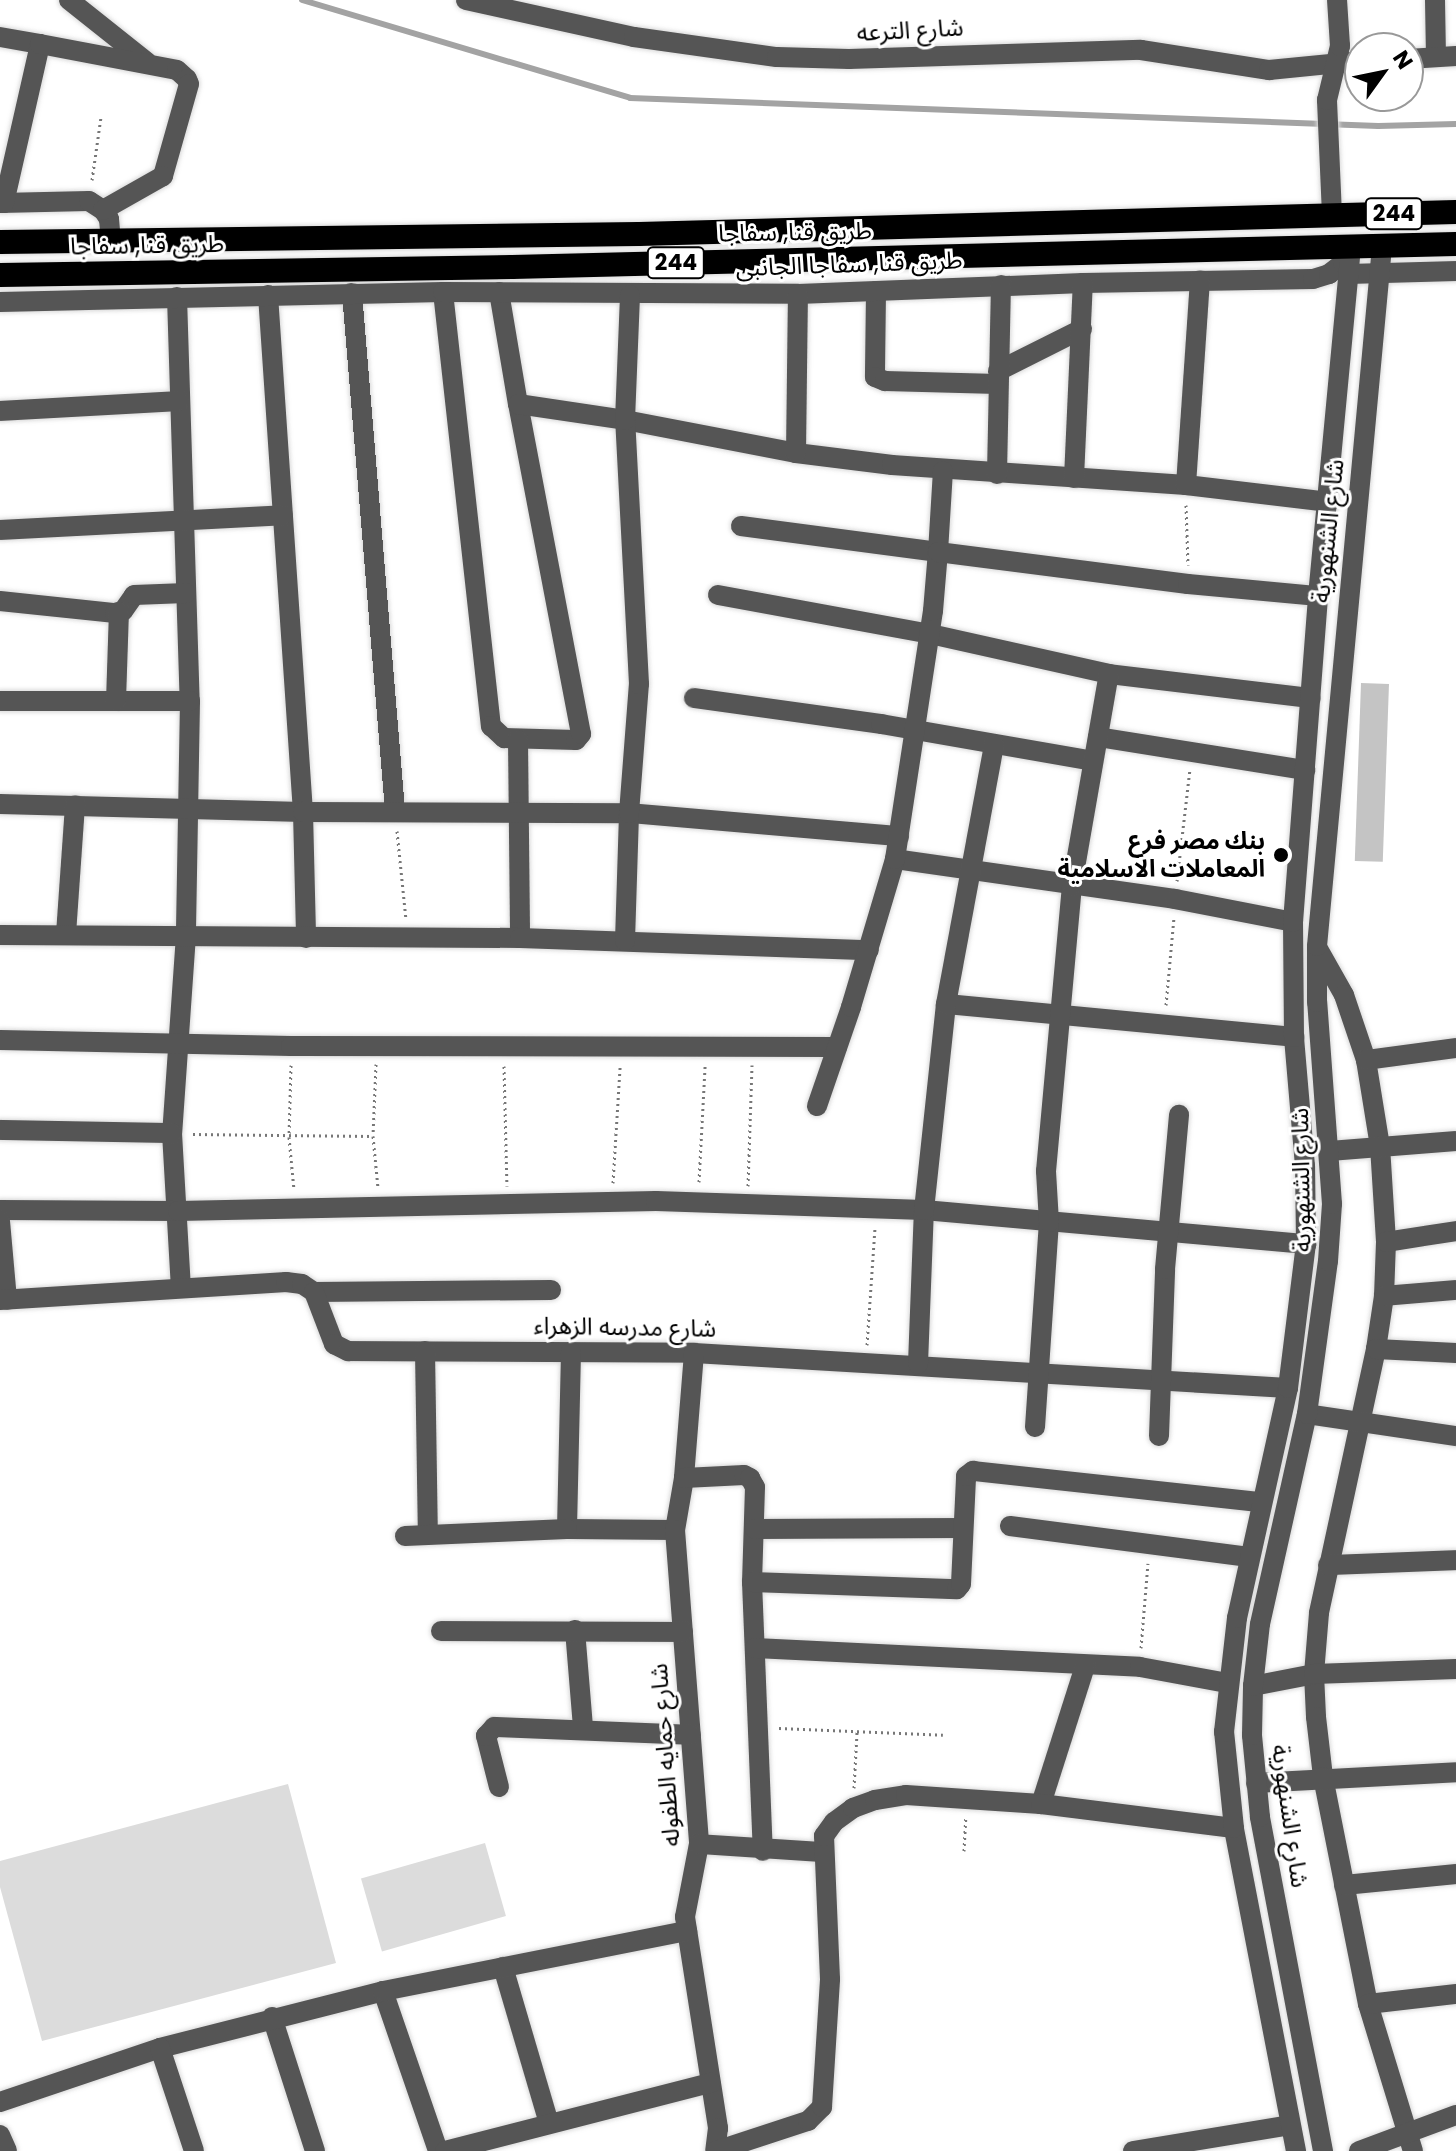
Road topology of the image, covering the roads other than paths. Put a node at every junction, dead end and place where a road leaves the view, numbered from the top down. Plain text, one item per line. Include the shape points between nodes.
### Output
1 (69, 0) edge
2 (466, 0) edge
3 (1337, 0) edge
4 (1435, 0) edge
5 (0, 37) edge
6 (40, 44) junction
7 (1431, 57) edge
8 (1336, 63) junction
9 (1344, 63) edge
10 (152, 65) junction
11 (2, 203) edge
12 (96, 206) junction
13 (1456, 212) edge
14 (1332, 215) junction
15 (1215, 219) junction
16 (111, 241) junction
17 (0, 242) edge
18 (1456, 244) edge
19 (1382, 246) junction
20 (1351, 248) junction
21 (1456, 271) edge
22 (1380, 273) junction
23 (1349, 274) junction
24 (0, 275) edge
25 (1200, 280) junction
26 (1083, 283) junction
27 (1001, 285) junction
28 (876, 291) junction
29 (443, 292) junction
30 (499, 292) junction
31 (352, 293) junction
32 (798, 294) junction
33 (268, 295) junction
34 (630, 295) junction
35 (177, 297) junction
36 (0, 302) edge
37 (1082, 329) junction
38 (998, 377) junction
39 (179, 401) junction
40 (518, 404) junction
41 (0, 411) edge
42 (625, 420) junction
43 (796, 453) junction
44 (943, 471) junction
45 (997, 474) junction
46 (1074, 478) junction
47 (1186, 485) junction
48 (1329, 502) junction
49 (283, 515) junction
50 (182, 518) junction
51 (741, 526) dead end
52 (0, 530) edge
53 (938, 552) junction
54 (186, 593) junction
55 (718, 595) dead end
56 (1318, 596) junction
57 (0, 601) edge
58 (119, 612) junction
59 (930, 634) junction
60 (1109, 674) junction
61 (694, 698) dead end
62 (1311, 698) junction
63 (0, 701) edge
64 (116, 701) junction
65 (190, 701) junction
66 (913, 729) junction
67 (1098, 737) junction
68 (518, 740) junction
69 (994, 744) junction
70 (1093, 761) junction
71 (1305, 770) junction
72 (0, 804) edge
73 (75, 805) junction
74 (188, 809) junction
75 (395, 811) junction
76 (303, 812) junction
77 (517, 813) junction
78 (629, 813) junction
79 (899, 836) junction
80 (895, 859) junction
81 (970, 871) junction
82 (1072, 885) junction
83 (1293, 922) junction
84 (66, 934) junction
85 (0, 935) edge
86 (186, 935) junction
87 (306, 938) junction
88 (520, 938) junction
89 (625, 941) junction
90 (1317, 946) junction
91 (869, 950) junction
92 (946, 1004) junction
93 (1060, 1013) junction
94 (1294, 1037) junction
95 (0, 1040) edge
96 (178, 1042) junction
97 (837, 1047) junction
98 (1456, 1048) edge
99 (1366, 1060) junction
100 (817, 1106) dead end
101 (1179, 1115) dead end
102 (0, 1130) edge
103 (172, 1133) junction
104 (1456, 1141) edge
105 (1380, 1146) junction
106 (1330, 1151) junction
107 (0, 1210) edge
108 (924, 1210) junction
109 (178, 1211) junction
110 (0, 1221) edge
111 (1049, 1222) junction
112 (1456, 1231) edge
113 (1168, 1234) junction
114 (1386, 1242) junction
115 (1306, 1244) junction
116 (181, 1287) junction
117 (551, 1290) dead end
118 (1456, 1290) edge
119 (314, 1292) junction
120 (1384, 1296) junction
121 (3, 1300) edge
122 (1376, 1349) junction
123 (425, 1351) junction
124 (571, 1352) junction
125 (694, 1353) junction
126 (1456, 1353) edge
127 (918, 1364) junction
128 (1039, 1372) junction
129 (1161, 1381) junction
130 (1288, 1388) junction
131 (1307, 1414) junction
132 (1359, 1424) junction
133 (1035, 1427) dead end
134 (1159, 1436) dead end
135 (1456, 1436) edge
136 (684, 1478) junction
137 (1260, 1502) junction
138 (1010, 1526) dead end
139 (962, 1528) junction
140 (567, 1529) junction
141 (755, 1529) junction
142 (675, 1530) junction
143 (428, 1534) junction
144 (405, 1536) dead end
145 (1249, 1557) junction
146 (1456, 1560) edge
147 (1328, 1565) junction
148 (752, 1582) junction
149 (575, 1630) junction
150 (441, 1631) dead end
151 (683, 1632) junction
152 (755, 1648) junction
153 (1085, 1666) junction
154 (1456, 1669) edge
155 (1314, 1674) junction
156 (1227, 1683) junction
157 (1253, 1686) junction
158 (583, 1728) junction
159 (691, 1735) junction
160 (1456, 1772) edge
161 (1323, 1777) junction
162 (1256, 1783) junction
163 (499, 1787) dead end
164 (1041, 1804) junction
165 (1234, 1828) junction
166 (699, 1844) junction
167 (763, 1851) junction
168 (823, 1852) junction
169 (1456, 1874) edge
170 (1344, 1885) junction
171 (687, 1931) junction
172 (503, 1967) junction
173 (383, 1991) junction
174 (1456, 1994) edge
175 (1368, 2004) junction
176 (272, 2017) junction
177 (160, 2048) junction
178 (710, 2083) junction
179 (0, 2102) edge
180 (1456, 2115) edge
181 (549, 2123) junction
182 (1290, 2125) junction
183 (0, 2135) edge
184 (774, 2141) edge
185 (1410, 2142) edge
186 (7, 2151) edge
187 (194, 2151) edge
188 (315, 2151) edge
189 (438, 2151) edge
190 (445, 2151) edge
191 (716, 2151) edge
192 (1133, 2151) edge
193 (1296, 2151) edge
194 (1323, 2151) edge
195 (1359, 2151) edge

1 - 10 street
2 - 8 street, شارع الترعه via 634,37 777,57 1141,50 1269,70
3 - 8 street via 1341,27
4 - 7 street
5 - 6 street
6 - 10 street
6 - 11 street
8 - 9 street, شارع الترعه
8 - 14 street via 1327,100
10 - 12 street via 177,70 189,84 166,171 159,180
11 - 12 street
12 - 16 street via 109,219
13 - 14 highway, 244
14 - 15 highway, طريق قنا, سفاجا / 244
15 - 16 highway, طريق قنا, سفاجا / 244
15 - 19 highway via 1249,237 1364,232
16 - 17 highway, طريق قنا, سفاجا / 244
18 - 19 highway, 244
19 - 20 highway, 244
19 - 22 street, شارع الشنهورية
20 - 23 street, شارع الشنهورية
20 - 24 highway, طريق قنا, سفاجا / 244
20 - 25 street, طريق قنا, سفاجا الجانبى via 1336,268 1313,279
21 - 22 street
22 - 23 street
22 - 90 street, شارع الشنهورية
23 - 48 street, شارع الشنهورية
25 - 26 street, طريق قنا, سفاجا الجانبى
25 - 47 street
26 - 27 street, طريق قنا, سفاجا الجانبى
26 - 37 street
27 - 28 street, طريق قنا, سفاجا الجانبى
27 - 38 street
28 - 32 street, طريق قنا, سفاجا الجانبى
28 - 38 street via 875,377
29 - 30 street, طريق قنا, سفاجا الجانبى
29 - 31 street, طريق قنا, سفاجا الجانبى
29 - 68 street via 491,726 504,738
30 - 34 street, طريق قنا, سفاجا الجانبى
30 - 40 street
31 - 33 street, طريق قنا, سفاجا الجانبى
31 - 75 street
32 - 34 street, طريق قنا, سفاجا الجانبى
32 - 43 street
33 - 35 street, طريق قنا, سفاجا الجانبى
33 - 49 street
34 - 42 street
35 - 36 street, طريق قنا, سفاجا الجانبى
35 - 39 street
37 - 38 street
37 - 46 street
38 - 45 street
39 - 41 street
39 - 50 street
40 - 42 street
40 - 68 street via 581,734 576,740
42 - 43 street
42 - 78 street via 639,684
43 - 44 street
44 - 45 street
44 - 53 street
45 - 46 street
46 - 47 street
47 - 48 street
48 - 56 street, شارع الشنهورية
49 - 50 street
49 - 76 street
50 - 52 street
50 - 54 street
51 - 53 street
53 - 56 street
53 - 59 street
54 - 58 street via 134,595
54 - 65 street
55 - 59 street
56 - 62 street, شارع الشنهورية
57 - 58 street
58 - 64 street
59 - 60 street
59 - 66 street
60 - 62 street
60 - 67 street
61 - 66 street
62 - 71 street, شارع الشنهورية
63 - 64 street
64 - 65 street
65 - 74 street
66 - 69 street
66 - 79 street
67 - 70 street
67 - 71 street
68 - 77 street
69 - 70 street
69 - 81 street
70 - 82 street
71 - 83 street, شارع الشنهورية
72 - 73 street
73 - 74 street
73 - 84 street
74 - 76 street
74 - 86 street
75 - 76 street
75 - 77 street
76 - 87 street
77 - 78 street
77 - 88 street
78 - 79 street
78 - 89 street
79 - 80 street
80 - 81 street
80 - 91 street
81 - 82 street
81 - 92 street
82 - 83 street
82 - 93 street
83 - 94 street, شارع الشنهورية
84 - 85 street
84 - 86 street
86 - 87 street
86 - 96 street
87 - 88 street
88 - 89 street
89 - 91 street
90 - 99 street via 1344,995
90 - 106 street, شارع الشنهورية
91 - 97 street
92 - 93 street
92 - 108 street
93 - 94 street
93 - 111 street via 1046,1171
94 - 115 street, شارع الشنهورية
95 - 96 street
96 - 97 street
96 - 103 street
97 - 100 street
98 - 99 street
99 - 105 street
101 - 113 street
102 - 103 street
103 - 109 street
104 - 105 street
105 - 106 street
105 - 114 street
106 - 131 street, شارع الشنهورية via 1328,1261
107 - 109 street
108 - 109 street via 612,1199
108 - 111 street
108 - 127 street
109 - 116 street
110 - 121 street
111 - 113 street
111 - 128 street
112 - 114 street
113 - 115 street
113 - 129 street
114 - 120 street
115 - 130 street, شارع الشنهورية
116 - 119 street via 286,1282
116 - 121 street
117 - 119 street
118 - 120 street
119 - 123 street, شارع مدرسه الزهراء via 330,1337 340,1349
120 - 122 street
122 - 126 street
122 - 132 street
123 - 124 street, شارع مدرسه الزهراء
123 - 143 street
124 - 125 street, شارع مدرسه الزهراء
124 - 140 street
125 - 127 street, شارع مدرسه الزهراء
125 - 136 street, شارع حمايه الطفوله
127 - 128 street, شارع مدرسه الزهراء
128 - 129 street, شارع مدرسه الزهراء
128 - 133 street
129 - 130 street, شارع مدرسه الزهراء
129 - 134 street
130 - 137 street, شارع الشنهورية
131 - 132 street
131 - 157 street, شارع الشنهورية via 1260,1624
132 - 135 street
132 - 147 street
136 - 141 street via 750,1478 755,1487
136 - 142 street, شارع حمايه الطفوله
137 - 139 street via 973,1471 966,1476
137 - 145 street, شارع الشنهورية
138 - 145 street
139 - 141 street
139 - 148 street via 957,1589
140 - 142 street
140 - 143 street
141 - 148 street
142 - 151 street, شارع حمايه الطفوله
143 - 144 street
145 - 156 street, شارع الشنهورية
146 - 147 street
147 - 155 street
148 - 152 street
149 - 150 street
149 - 151 street
149 - 158 street
151 - 159 street, شارع حمايه الطفوله
152 - 153 street
152 - 167 street
153 - 156 street via 1140,1667
153 - 164 street
154 - 155 street
155 - 157 street
155 - 161 street
156 - 165 street, شارع الشنهورية via 1224,1732
157 - 162 street, شارع الشنهورية
158 - 159 street
158 - 163 street via 489,1730
159 - 166 street, شارع حمايه الطفوله
160 - 161 street
161 - 162 street
161 - 170 street
162 - 194 street, شارع الشنهورية
164 - 165 street
164 - 168 street via 906,1795 875,1800 834,1822 824,1836
165 - 182 street, شارع الشنهورية
166 - 167 street
166 - 171 street, شارع حمايه الطفوله via 686,1903
167 - 168 street
168 - 184 street via 830,1979 822,2107
169 - 170 street
170 - 175 street
171 - 172 street
171 - 178 street, شارع حمايه الطفوله
172 - 173 street
172 - 181 street
173 - 176 street
173 - 189 street
174 - 175 street
175 - 185 street
176 - 177 street
176 - 188 street
177 - 179 street
177 - 187 street
178 - 181 street
178 - 191 street, شارع حمايه الطفوله via 718,2128
180 - 185 street
181 - 190 street
182 - 192 street
182 - 193 street, شارع الشنهورية
183 - 186 street
184 - 191 street
185 - 195 street

